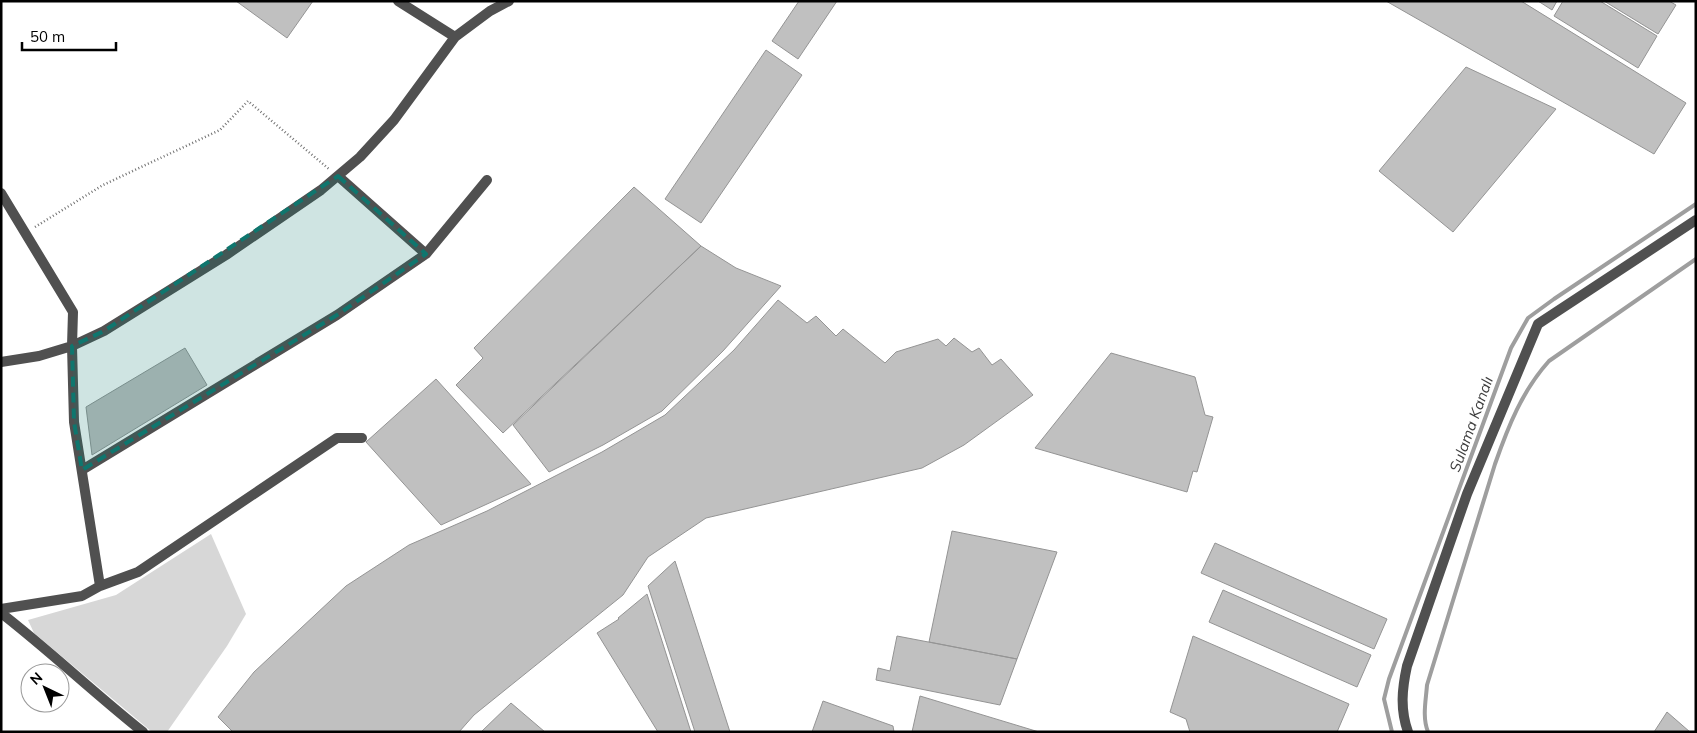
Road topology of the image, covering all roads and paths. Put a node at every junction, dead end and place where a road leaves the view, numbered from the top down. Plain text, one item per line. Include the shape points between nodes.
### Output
1 (398, 1) edge
2 (509, 1) edge
3 (456, 38) junction
4 (338, 176) junction
5 (487, 180) dead end
6 (1, 194) edge
7 (1696, 220) edge
8 (25, 233) junction
9 (426, 254) junction
10 (72, 346) junction
11 (1, 362) edge
12 (362, 438) dead end
13 (82, 470) junction
14 (100, 586) junction
15 (1, 609) edge
16 (1, 613) edge
17 (143, 732) edge
18 (1408, 732) edge

1 - 3 street
2 - 3 street via 490,11
3 - 4 street via 394,120
4 - 8 path via 248,101 220,130 103,185
4 - 9 street
4 - 10 street via 226,255 104,331
5 - 9 street
6 - 8 street
7 - 18 street via 1538,324 1467,494 1407,666 1402,691 1403,718
8 - 10 street via 73,312
9 - 13 street via 337,315
10 - 11 street via 39,356
10 - 13 street via 74,422
12 - 14 street via 337,438 138,572
13 - 14 street
14 - 15 street via 82,596
16 - 17 street

